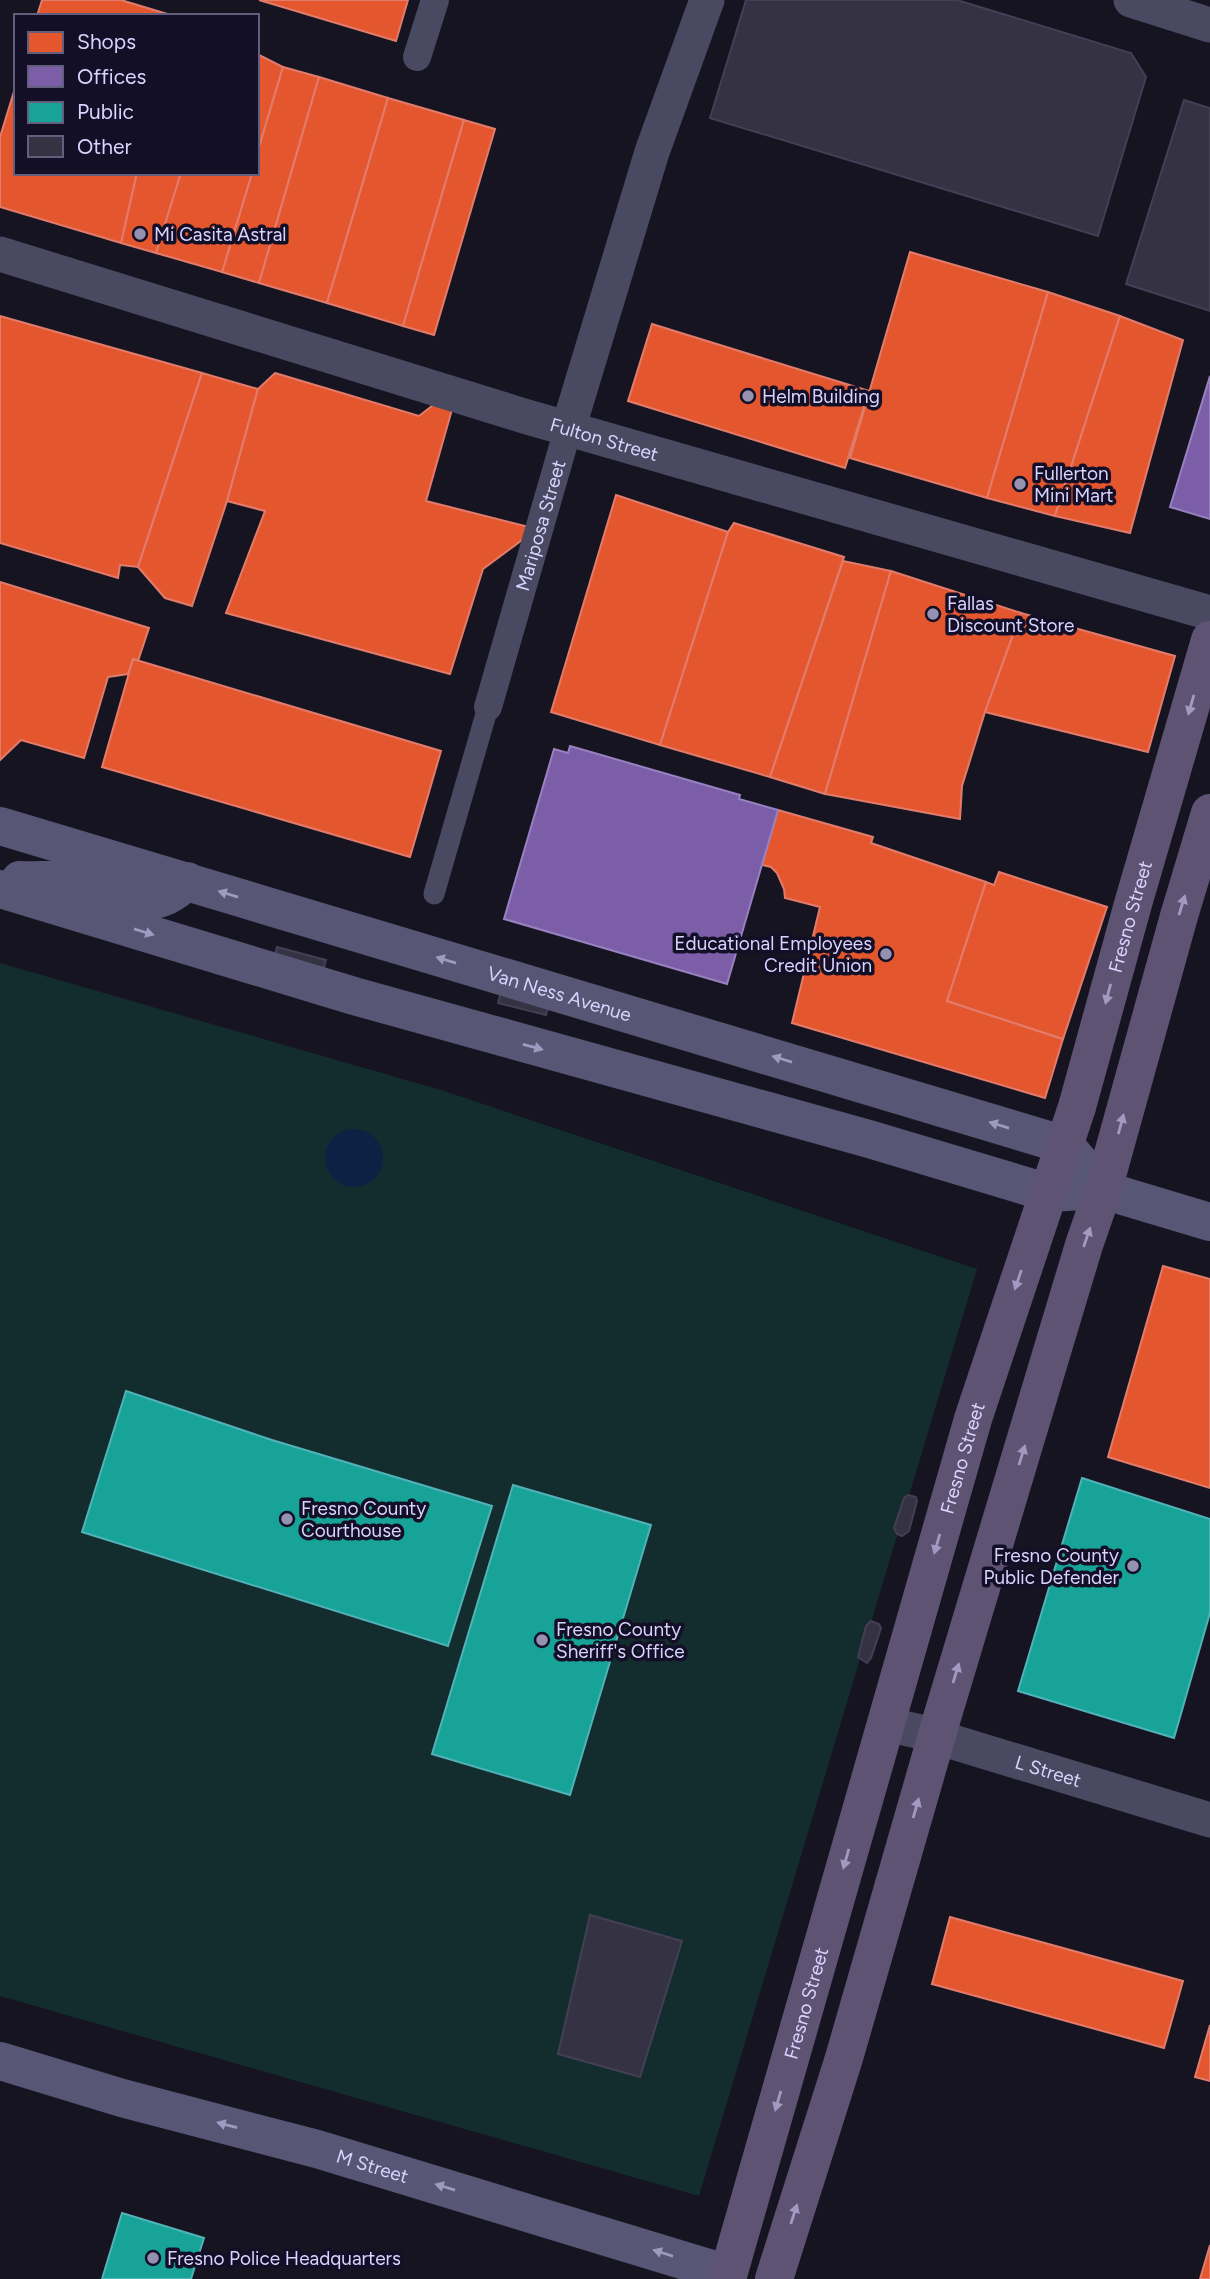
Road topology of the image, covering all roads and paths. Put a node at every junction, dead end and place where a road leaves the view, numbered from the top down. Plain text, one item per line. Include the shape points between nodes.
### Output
1 (435, 0) edge
2 (707, 0) edge
3 (1131, 0) edge
4 (1210, 25) edge
5 (417, 57) dead end
6 (0, 254) edge
7 (568, 429) junction
8 (1210, 613) edge
9 (1210, 640) edge
10 (488, 707) joint
11 (1210, 813) edge
12 (0, 826) edge
13 (0, 879) edge
14 (187, 881) junction
15 (0, 889) edge
16 (433, 894) dead end
17 (1065, 1145) junction
18 (1103, 1190) junction
19 (1049, 1193) junction
20 (1210, 1222) edge
21 (885, 1724) junction
22 (937, 1738) junction
23 (864, 1793) junction
24 (1210, 1820) edge
25 (844, 2058) junction
26 (0, 2061) edge
27 (733, 2277) edge
28 (774, 2279) edge

1 - 5 street
2 - 7 street, Mariposa Street via 652,152
3 - 4 street
6 - 7 street, Fulton Street
7 - 8 street, Fulton Street
7 - 10 street, Mariposa Street
9 -> 17 main road, Fresno Street
10 - 16 street, Mariposa Street
18 -> 11 main road
12 - 14 main road, Van Ness Avenue
13 - 14 main road via 84,882 144,901 159,901
17 -> 14 main road, Van Ness Avenue
15 -> 19 main road via 467,1029
17 - 18 main road
17 - 19 main road, Fresno Street
18 - 19 main road
18 - 20 main road
22 -> 18 main road
19 -> 21 main road, Fresno Street via 973,1419
21 - 22 street, L Street
21 - 23 main road, Fresno Street
22 - 24 street, L Street
25 -> 22 main road
23 - 25 main road via 885,1813 888,1824 842,1995
23 -> 27 main road, Fresno Street
28 -> 25 main road
27 -> 26 main road, M Street via 343,2157

